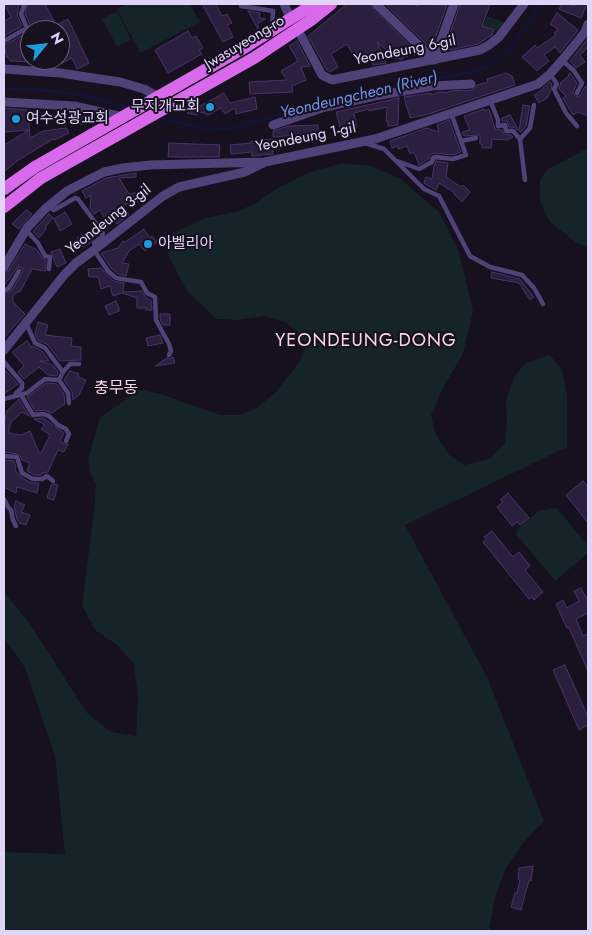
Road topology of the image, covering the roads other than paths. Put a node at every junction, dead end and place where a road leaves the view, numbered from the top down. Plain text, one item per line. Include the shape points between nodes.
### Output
1 (23, 4) edge
2 (284, 4) edge
3 (314, 4) edge
4 (331, 4) edge
5 (376, 4) edge
6 (454, 4) edge
7 (524, 4) edge
8 (241, 6) dead end
9 (295, 24) junction
10 (588, 24) edge
11 (272, 31) junction
12 (4, 41) edge
13 (4, 60) edge
14 (434, 60) junction
15 (562, 60) junction
16 (4, 70) edge
17 (550, 74) junction
18 (471, 84) dead end
19 (577, 93) dead end
20 (158, 97) junction
21 (490, 100) junction
22 (4, 102) edge
23 (172, 104) junction
24 (534, 105) dead end
25 (451, 113) junction
26 (123, 117) junction
27 (273, 125) dead end
28 (577, 126) dead end
29 (476, 138) dead end
30 (520, 139) junction
31 (461, 141) junction
32 (360, 142) junction
33 (397, 161) junction
34 (265, 162) junction
35 (525, 180) dead end
36 (22, 183) junction
37 (4, 189) edge
38 (47, 206) junction
39 (4, 207) edge
40 (26, 230) junction
41 (95, 250) junction
42 (4, 267) edge
43 (49, 269) dead end
44 (19, 270) dead end
45 (4, 291) edge
46 (543, 304) dead end
47 (26, 322) junction
48 (4, 350) edge
49 (169, 355) dead end
50 (4, 362) edge
51 (79, 364) dead end
52 (63, 372) junction
53 (59, 380) junction
54 (18, 396) junction
55 (4, 399) edge
56 (69, 403) dead end
57 (66, 441) dead end
58 (4, 456) edge
59 (53, 482) dead end
60 (4, 500) edge
61 (16, 526) dead end

1 - 12 lane via 20,14 26,28
2 - 9 street
3 - 9 main road, Jwasuyeong-ro
4 - 9 main road, Jwasuyeong-ro
5 - 14 street
6 - 14 street
7 - 14 street, Yeondeung 6-gil via 489,45 473,52
8 - 11 lane via 273,11
9 - 11 main road, Jwasuyeong-ro
9 - 14 street, Yeondeung 6-gil via 322,75 329,80
9 - 23 main road, Jwasuyeong-ro via 254,58
10 - 15 street, Yeondeung 1-gil
11 - 20 main road, Jwasuyeong-ro
13 - 16 lane
15 - 17 street, Yeondeung 1-gil
15 - 19 lane via 582,83
16 - 20 street via 106,80 144,89
17 - 21 street, Yeondeung 1-gil via 538,84
17 - 28 lane via 557,84 554,89 566,113
18 - 27 street via 433,86 375,96 325,107
20 - 23 street
20 - 26 main road, Jwasuyeong-ro
21 - 25 street, Yeondeung 1-gil
21 - 30 lane via 498,126 505,125 506,131 513,131
22 - 26 street via 74,106
23 - 36 main road, Jwasuyeong-ro via 41,178
24 - 30 lane via 530,128
25 - 31 lane
25 - 32 street, Yeondeung 1-gil
26 - 36 main road
29 - 31 lane
30 - 35 lane
31 - 33 lane via 466,155 453,160 435,157 419,169
32 - 33 lane via 382,147
32 - 34 street, Yeondeung 1-gil
33 - 46 lane via 424,189 439,196 470,256 490,267 522,275
34 - 38 street, Yeondeung 1-gil via 150,165 114,170 66,191
34 - 41 street, Yeondeung 3-gil via 245,172 174,189
36 - 37 main road
36 - 39 main road
38 - 40 street, Yeondeung 1-gil
38 - 41 lane via 54,210 78,198 103,233 94,243
40 - 42 street, Yeondeung 1-gil
40 - 43 lane via 45,256 50,257
41 - 47 street, Yeondeung 3-gil via 65,274
41 - 49 lane via 116,278 141,282 146,292 155,297 156,320 169,344
44 - 45 lane
47 - 48 street, Yeondeung 3-gil
47 - 52 lane via 35,343 45,348
50 - 54 lane via 22,383 22,388 16,393
51 - 52 lane via 70,364
52 - 53 lane
53 - 54 lane via 45,379
53 - 56 lane via 68,393
54 - 55 lane
54 - 57 lane via 34,415 49,416 66,429 69,434
58 - 59 lane via 16,457 22,473 29,477 42,479 47,476
60 - 61 lane

